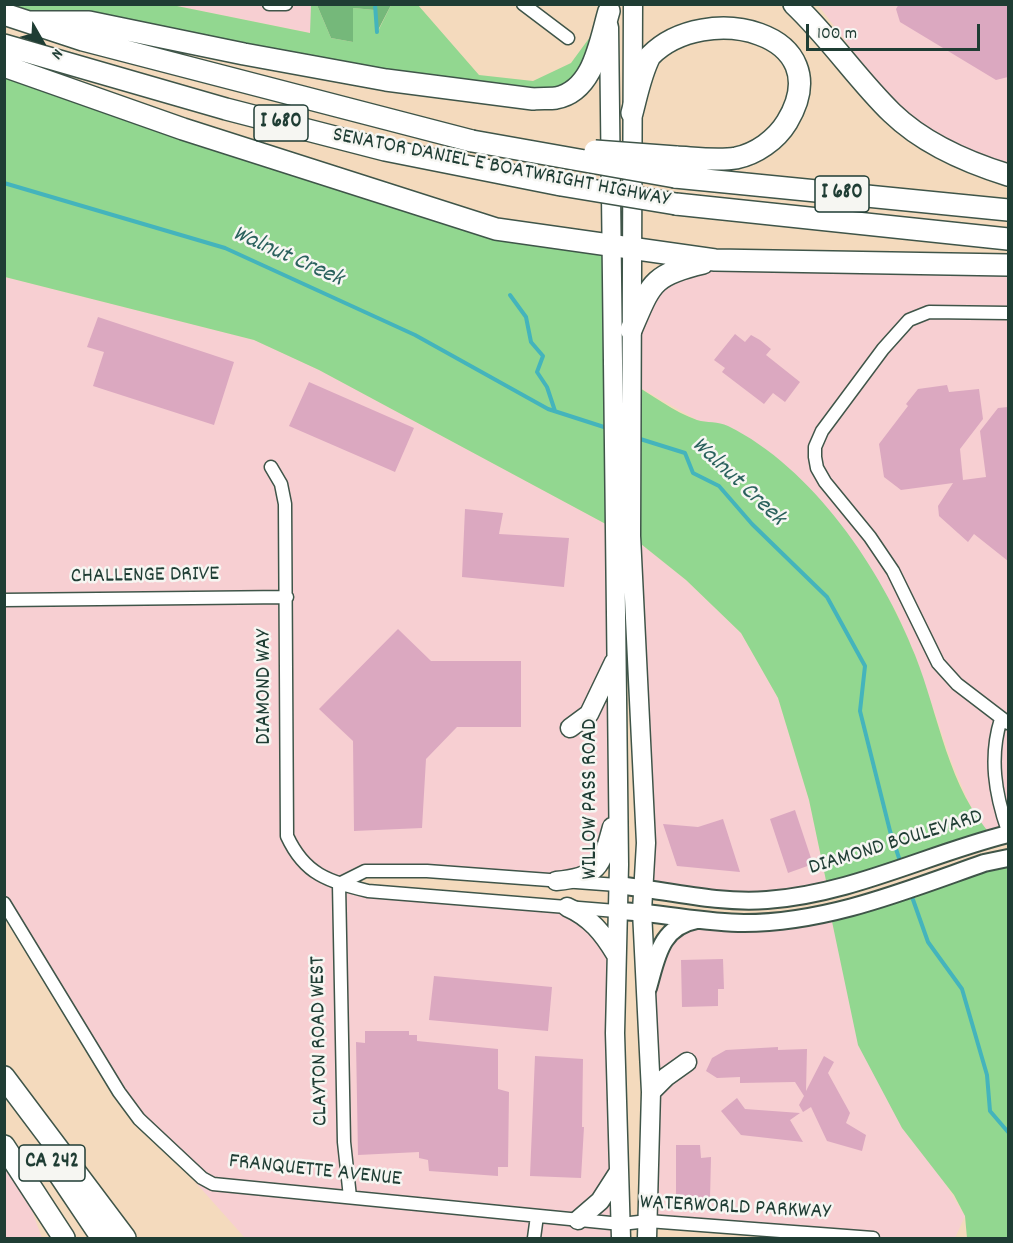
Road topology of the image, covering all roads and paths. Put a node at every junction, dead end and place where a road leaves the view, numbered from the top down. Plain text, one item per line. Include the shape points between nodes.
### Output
1 (268, 4) edge
2 (286, 4) edge
3 (523, 4) edge
4 (633, 4) edge
5 (794, 4) edge
6 (609, 8) edge
7 (750, 10) dead end
8 (692, 12) dead end
9 (4, 14) edge
10 (30, 22) junction
11 (568, 38) dead end
12 (4, 45) edge
13 (4, 66) edge
14 (632, 112) junction
15 (676, 167) junction
16 (1008, 175) edge
17 (1008, 210) edge
18 (1008, 239) edge
19 (621, 249) junction
20 (715, 260) junction
21 (1008, 265) edge
22 (1008, 313) edge
23 (631, 330) junction
24 (271, 467) dead end
25 (623, 532) junction
26 (286, 597) junction
27 (4, 600) edge
28 (616, 658) junction
29 (1005, 721) edge
30 (570, 728) dead end
31 (616, 811) junction
32 (1008, 832) edge
33 (1008, 858) edge
34 (556, 881) junction
35 (339, 884) junction
36 (616, 885) junction
37 (643, 888) junction
38 (776, 899) junction
39 (4, 903) edge
40 (567, 907) junction
41 (616, 911) junction
42 (642, 911) junction
43 (703, 918) junction
44 (726, 921) junction
45 (616, 955) junction
46 (647, 992) junction
47 (687, 1062) dead end
48 (4, 1077) edge
49 (4, 1086) edge
50 (651, 1092) junction
51 (4, 1146) edge
52 (4, 1158) edge
53 (619, 1172) junction
54 (350, 1197) junction
55 (537, 1216) junction
56 (578, 1220) junction
57 (621, 1232) edge
58 (646, 1233) edge
59 (48, 1239) edge
60 (64, 1239) edge
61 (102, 1239) edge
62 (125, 1239) edge
63 (534, 1239) edge
64 (873, 1239) edge

1 - 2 street
3 - 11 street
4 - 14 main road
5 - 16 highway via 885,106 921,137 957,157
6 - 10 highway via 592,67 583,83 557,98 522,98 386,80 88,22
6 - 19 main road
7 - 15 highway via 774,26 793,52 798,88 791,114 779,133 749,153
8 - 14 highway via 672,24 649,57
9 - 10 highway, SENATOR DANIEL E BOATWRIGHT HIGHWAY / I 680
10 - 15 highway, SENATOR DANIEL E BOATWRIGHT HIGHWAY / I 680, bridge via 82,40 472,141
12 - 18 highway, SENATOR DANIEL E BOATWRIGHT HIGHWAY / I 680, bridge via 373,147 561,185 676,204
13 - 19 highway via 183,129 474,223
14 - 19 main road
15 - 17 highway, SENATOR DANIEL E BOATWRIGHT HIGHWAY / I 680
19 - 20 highway
19 - 23 main road, WILLOW PASS ROAD
19 - 25 main road, WILLOW PASS ROAD via 613,360
20 - 21 highway
20 - 23 highway via 661,276 649,288
22 - 29 street via 941,312 909,320 822,430 815,447 817,468 893,571 938,663 957,684
23 - 25 main road, WILLOW PASS ROAD
24 - 26 street, DIAMOND WAY via 281,484 285,504
25 - 28 main road, WILLOW PASS ROAD
25 - 37 main road, WILLOW PASS ROAD via 646,843
26 - 27 street, CHALLENGE DRIVE
26 - 35 street, DIAMOND WAY via 287,836 305,866
28 - 30 main road via 589,714
28 - 31 main road, WILLOW PASS ROAD
29 - 32 street via 995,738 993,762
31 - 34 main road via 606,847 590,874 582,879
31 - 36 main road, WILLOW PASS ROAD
32 - 38 main road, DIAMOND BOULEVARD via 837,889
33 - 44 main road, DIAMOND BOULEVARD via 842,910 777,921
34 - 35 street via 427,871 365,871
34 - 36 street
35 - 40 street, DIAMOND WAY via 368,891
35 - 54 street, CLAYTON ROAD WEST via 344,1142
36 - 37 main road, DIAMOND BOULEVARD
36 - 41 main road, WILLOW PASS ROAD
37 - 38 main road, DIAMOND BOULEVARD via 731,899
37 - 42 main road, WILLOW PASS ROAD
38 - 44 main road via 767,910 734,914
39 - 54 street, FRANQUETTE AVENUE via 119,1092 139,1119 202,1178 213,1184
40 - 41 street, DIAMOND WAY
40 - 45 main road via 595,925
41 - 42 main road, DIAMOND BOULEVARD
41 - 45 main road, WILLOW PASS ROAD
42 - 43 main road, DIAMOND BOULEVARD
42 - 46 main road, WILLOW PASS ROAD
43 - 44 main road, DIAMOND BOULEVARD
43 - 46 main road via 674,927 665,938
45 - 53 main road, WILLOW PASS ROAD
46 - 50 main road, WILLOW PASS ROAD
47 - 50 main road
48 - 62 highway
49 - 61 highway, CA 242
50 - 58 main road, WILLOW PASS ROAD
51 - 60 highway, CA 242
52 - 59 highway
53 - 56 main road via 600,1201
53 - 57 main road, WILLOW PASS ROAD
54 - 55 street, FRANQUETTE AVENUE
55 - 56 street, FRANQUETTE AVENUE
55 - 63 street
56 - 57 street, FRANQUETTE AVENUE
57 - 58 street, WATERWORLD PARKWAY
58 - 64 street, WATERWORLD PARKWAY

